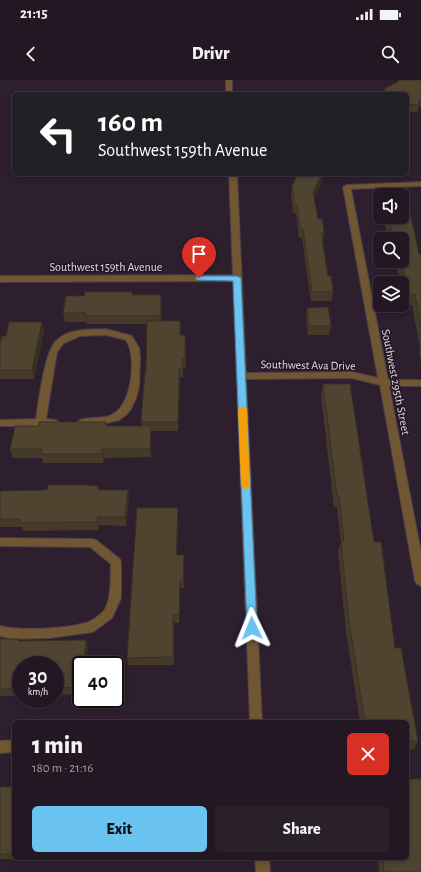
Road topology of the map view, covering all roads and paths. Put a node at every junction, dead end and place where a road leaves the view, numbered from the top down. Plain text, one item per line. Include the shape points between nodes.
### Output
1 (229, 80) edge
2 (229, 92) edge
3 (233, 176) edge
4 (421, 184) edge
5 (237, 278) junction
6 (0, 279) edge
7 (241, 376) junction
8 (384, 383) junction
9 (421, 383) edge
10 (40, 422) junction
11 (0, 423) edge
12 (0, 542) edge
13 (421, 582) edge
14 (0, 631) edge
15 (256, 720) edge
16 (0, 746) edge
17 (12, 746) edge
18 (262, 860) edge
19 (263, 872) edge

1 - 2 street
3 - 5 street
4 - 8 street, Southwest 295th Street via 348,187
5 - 6 street, Southwest 159th Avenue
5 - 7 street
7 - 8 street, Southwest Ava Drive via 352,375
7 - 15 street
8 - 9 street, Southwest Ava Drive
8 - 13 street, Southwest 295th Street
10 - 10 street via 53,352 61,341 86,332 106,332 129,338 135,349 134,389 125,411 116,418 94,422
10 - 11 street
12 - 14 street via 92,543 116,562 115,598 108,614 89,628 50,633 10,634
16 - 17 street
18 - 19 street

